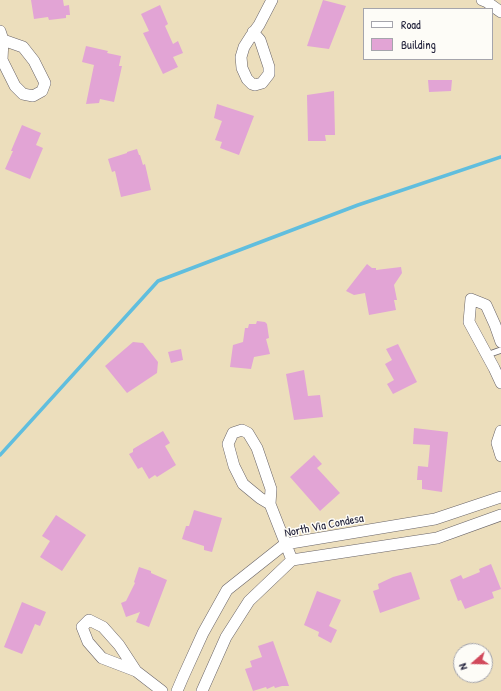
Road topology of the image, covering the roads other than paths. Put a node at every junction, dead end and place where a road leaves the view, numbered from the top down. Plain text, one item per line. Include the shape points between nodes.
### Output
1 (272, 0) edge
2 (482, 0) edge
3 (501, 12) edge
4 (253, 32) dead end
5 (1, 35) edge
6 (501, 342) edge
7 (501, 350) edge
8 (487, 355) junction
9 (501, 383) edge
10 (501, 431) edge
11 (501, 456) edge
12 (501, 497) edge
13 (270, 504) junction
14 (501, 515) edge
15 (286, 544) junction
16 (292, 560) junction
17 (136, 671) junction
18 (162, 691) edge
19 (177, 691) edge
20 (202, 691) edge

1 - 4 street via 259,26
2 - 3 street
5 - 5 street via 2,60 15,86 23,94 33,96 42,91 46,83 34,61 22,47
6 - 8 street via 486,305 472,299 468,322
7 - 8 lane
8 - 9 street
10 - 11 street via 497,443
12 - 15 street, North Via Condesa via 435,519
13 - 13 street via 272,489 257,448 248,433 242,430 232,433 228,444 234,466 243,484
13 - 15 street
14 - 16 street via 437,538
15 - 16 street
15 - 19 street, North Via Condesa via 226,590
16 - 20 street via 249,601 226,637
17 - 17 street via 103,627 88,620 82,627 88,642 102,658
17 - 18 street

